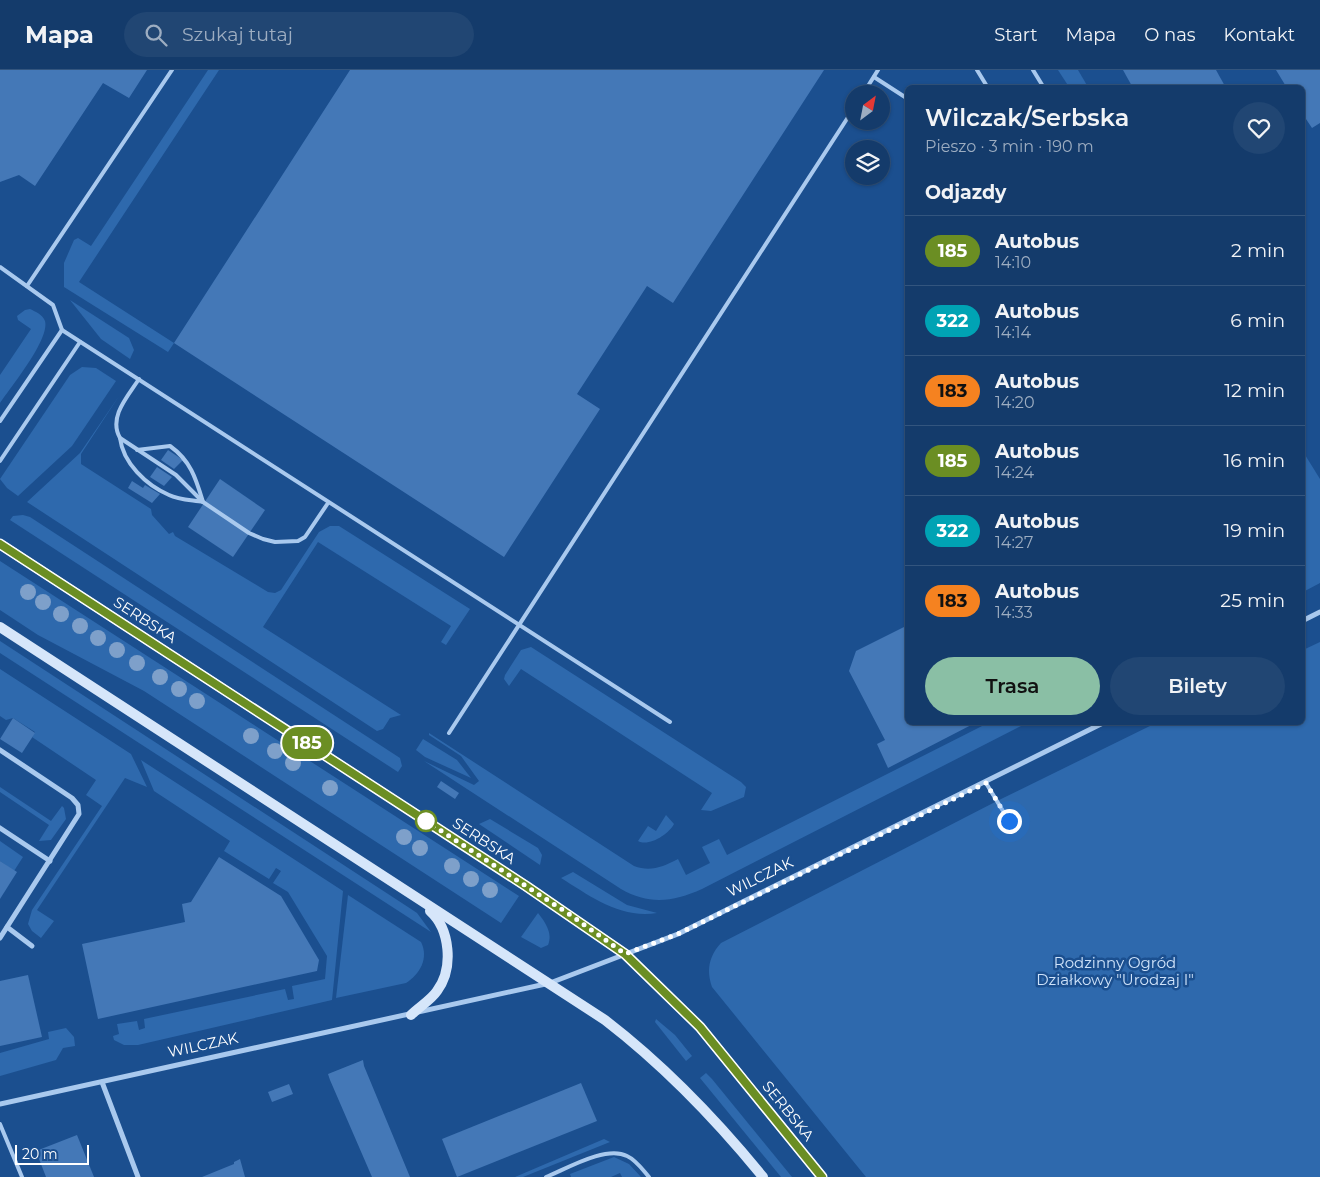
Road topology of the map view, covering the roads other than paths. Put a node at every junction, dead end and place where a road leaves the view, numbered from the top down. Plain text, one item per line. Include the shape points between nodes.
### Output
1 (172, 70) edge
2 (878, 70) edge
3 (977, 70) edge
4 (1033, 70) edge
5 (874, 77) junction
6 (869, 85) edge
7 (986, 85) edge
8 (1042, 85) edge
9 (905, 97) edge
10 (845, 122) edge
11 (0, 267) edge
12 (27, 286) junction
13 (62, 330) junction
14 (80, 342) junction
15 (139, 379) junction
16 (0, 421) edge
17 (120, 438) junction
18 (137, 450) junction
19 (0, 460) edge
20 (203, 502) junction
21 (328, 503) junction
22 (0, 544) edge
23 (1320, 612) edge
24 (1305, 620) edge
25 (520, 626) junction
26 (0, 627) edge
27 (670, 722) dead end
28 (1099, 725) edge
29 (449, 733) dead end
30 (0, 750) edge
31 (986, 783) junction
32 (1009, 821) dead end
33 (0, 828) edge
34 (50, 861) junction
35 (413, 895) junction
36 (7, 927) junction
37 (0, 938) edge
38 (32, 946) dead end
39 (625, 954) junction
40 (550, 984) junction
41 (411, 1015) junction
42 (102, 1082) junction
43 (0, 1104) edge
44 (0, 1124) edge
45 (22, 1177) edge
46 (138, 1177) edge
47 (546, 1177) edge
48 (649, 1177) edge
49 (763, 1177) edge
50 (822, 1177) edge

1 - 12 lane
2 - 5 lane
3 - 7 lane
4 - 8 lane
5 - 6 lane
5 - 9 lane
10 - 25 lane
11 - 12 lane
12 - 13 lane via 53,305
13 - 14 lane
13 - 16 lane
14 - 15 lane
14 - 19 lane
15 - 17 lane via 116,417 116,431
15 - 21 lane
17 - 18 lane
17 - 20 lane via 130,463 147,482 170,496
18 - 20 lane via 176,475
18 - 20 lane via 170,446 183,456 192,468
20 - 21 lane via 249,532 275,542 289,543 305,537
21 - 25 lane
22 - 39 street, SERBSKA via 526,886
23 - 24 street
25 - 27 lane
25 - 29 lane
26 - 35 street
28 - 31 street, WILCZAK
30 - 34 street via 72,798 78,806 76,822
31 - 32 lane
31 - 39 street, WILCZAK via 678,934
33 - 34 street
34 - 36 street
35 - 40 street
35 - 41 street via 438,918 447,948 444,978 437,991
36 - 37 street
36 - 38 street
39 - 40 street, WILCZAK
39 - 50 street, SERBSKA via 700,1027
40 - 41 street, WILCZAK
40 - 49 street via 628,1038 679,1082
41 - 42 street, WILCZAK
42 - 43 street, WILCZAK
42 - 46 street
44 - 45 lane
47 - 48 lane via 603,1153 614,1152 636,1162

